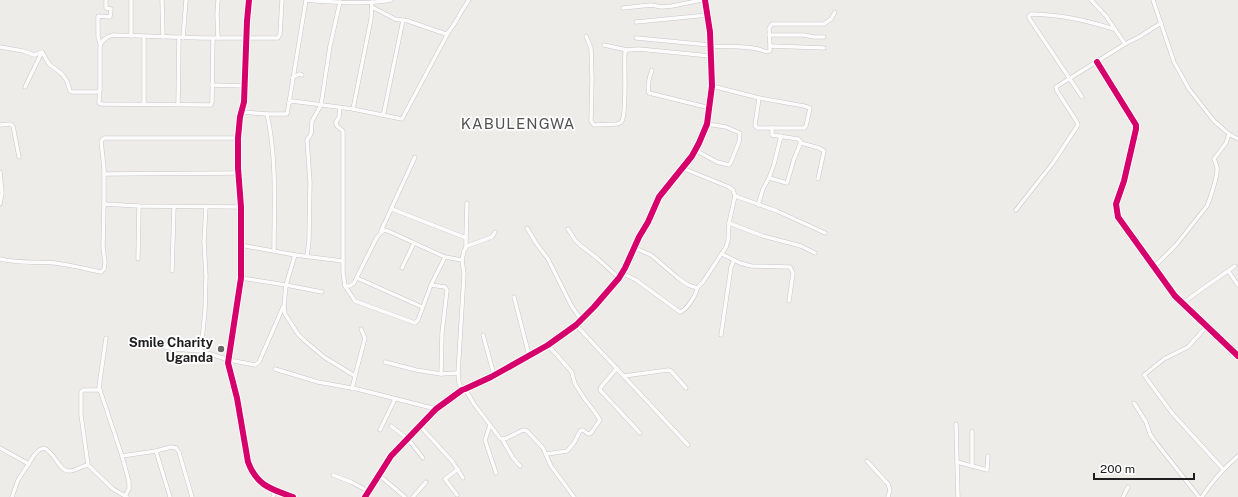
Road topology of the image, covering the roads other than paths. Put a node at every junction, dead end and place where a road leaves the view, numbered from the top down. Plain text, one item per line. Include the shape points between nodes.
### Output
1 (106, 0) edge
2 (131, 0) edge
3 (162, 0) edge
4 (186, 0) edge
5 (218, 0) edge
6 (249, 0) edge
7 (282, 0) edge
8 (305, 0) edge
9 (391, 0) edge
10 (469, 0) edge
11 (702, 0) edge
12 (705, 0) edge
13 (1091, 0) edge
14 (1153, 0) edge
15 (330, 1) edge
16 (340, 2) junction
17 (372, 2) junction
18 (372, 7) junction
19 (623, 8) dead end
20 (835, 12) dead end
21 (708, 16) junction
22 (403, 20) junction
23 (636, 22) dead end
24 (1161, 23) junction
25 (1114, 29) junction
26 (448, 33) junction
27 (769, 35) junction
28 (131, 36) junction
29 (144, 36) junction
30 (586, 36) dead end
31 (163, 37) junction
32 (179, 37) junction
33 (184, 38) junction
34 (215, 38) junction
35 (246, 38) junction
36 (636, 38) dead end
37 (824, 38) dead end
38 (100, 44) junction
39 (1125, 44) junction
40 (604, 45) dead end
41 (770, 46) junction
42 (0, 47) edge
43 (710, 47) junction
44 (824, 48) dead end
45 (626, 50) junction
46 (42, 52) junction
47 (710, 56) junction
48 (1097, 62) junction
49 (652, 70) dead end
50 (302, 75) dead end
51 (292, 78) junction
52 (1070, 79) junction
53 (212, 85) junction
54 (244, 86) junction
55 (712, 86) junction
56 (25, 87) dead end
57 (100, 90) junction
58 (760, 98) junction
59 (1082, 98) dead end
60 (288, 103) junction
61 (144, 104) junction
62 (178, 104) junction
63 (321, 105) junction
64 (340, 108) junction
65 (710, 108) junction
66 (352, 109) junction
67 (242, 112) junction
68 (267, 114) junction
69 (382, 115) junction
70 (707, 124) junction
71 (0, 126) edge
72 (772, 128) junction
73 (1229, 134) junction
74 (781, 136) junction
75 (238, 138) junction
76 (1238, 139) edge
77 (801, 143) junction
78 (695, 150) junction
79 (20, 157) dead end
80 (415, 157) dead end
81 (682, 168) junction
82 (0, 172) edge
83 (238, 173) junction
84 (104, 174) junction
85 (769, 178) junction
86 (818, 179) dead end
87 (735, 196) junction
88 (467, 203) dead end
89 (0, 204) edge
90 (104, 204) junction
91 (758, 205) junction
92 (139, 206) junction
93 (206, 206) junction
94 (174, 207) junction
95 (241, 207) junction
96 (392, 209) junction
97 (1016, 210) dead end
98 (729, 223) junction
99 (527, 228) dead end
100 (568, 229) dead end
101 (381, 231) junction
102 (495, 232) dead end
103 (825, 233) dead end
104 (466, 238) junction
105 (414, 243) junction
106 (240, 244) junction
107 (466, 247) junction
108 (635, 248) junction
109 (274, 250) junction
110 (815, 253) dead end
111 (722, 254) junction
112 (295, 255) junction
113 (308, 256) junction
114 (445, 257) junction
115 (0, 259) edge
116 (138, 259) dead end
117 (462, 260) junction
118 (734, 260) junction
119 (343, 261) junction
120 (1236, 266) dead end
121 (1154, 267) junction
122 (402, 268) dead end
123 (172, 271) dead end
124 (1229, 272) junction
125 (622, 273) junction
126 (241, 278) junction
127 (357, 278) junction
128 (618, 278) junction
129 (286, 285) junction
130 (431, 285) junction
131 (1238, 285) edge
132 (345, 286) junction
133 (697, 288) junction
134 (322, 292) dead end
135 (514, 297) dead end
136 (789, 301) dead end
137 (1183, 304) junction
138 (284, 306) junction
139 (422, 307) junction
140 (581, 320) junction
141 (576, 324) junction
142 (1206, 327) junction
143 (361, 329) dead end
144 (483, 335) dead end
145 (721, 335) dead end
146 (106, 338) dead end
147 (548, 345) junction
148 (161, 346) dead end
149 (201, 351) junction
150 (529, 355) junction
151 (1238, 356) edge
152 (229, 360) junction
153 (385, 362) dead end
154 (617, 368) junction
155 (275, 369) dead end
156 (458, 373) junction
157 (441, 374) junction
158 (494, 375) junction
159 (355, 376) junction
160 (624, 376) junction
161 (686, 388) dead end
162 (352, 389) junction
163 (100, 390) junction
164 (463, 390) junction
165 (395, 399) junction
166 (1134, 403) dead end
167 (436, 409) junction
168 (956, 424) dead end
169 (490, 425) junction
170 (391, 426) dead end
171 (420, 426) junction
172 (380, 430) dead end
173 (972, 431) dead end
174 (640, 433) dead end
175 (502, 439) junction
176 (408, 440) junction
177 (688, 445) dead end
178 (0, 448) edge
179 (156, 451) junction
180 (547, 454) junction
181 (122, 456) junction
182 (988, 456) dead end
183 (1238, 456) edge
184 (423, 458) dead end
185 (867, 461) dead end
186 (957, 462) junction
187 (29, 464) junction
188 (88, 465) junction
189 (520, 466) dead end
190 (972, 466) junction
191 (1223, 469) junction
192 (458, 470) junction
193 (496, 473) dead end
194 (333, 475) dead end
195 (379, 475) junction
196 (464, 478) dead end
197 (426, 482) dead end
198 (1128, 487) dead end
199 (274, 490) junction
200 (368, 491) junction
201 (117, 492) junction
202 (126, 496) edge
203 (457, 496) dead end
204 (12, 497) edge
205 (114, 497) edge
206 (170, 497) edge
207 (192, 497) edge
208 (273, 497) edge
209 (293, 497) edge
210 (365, 497) edge
211 (405, 497) edge
212 (413, 497) edge
213 (574, 497) edge
214 (888, 497) edge
215 (958, 497) edge
216 (1123, 497) edge
217 (1200, 497) edge

1 - 38 street via 106,8 111,9 110,17 98,16
2 - 28 street
3 - 31 street
4 - 33 street
5 - 34 street
6 - 35 street
7 - 35 street via 278,38
8 - 15 street
8 - 51 street
9 - 17 street
10 - 26 street
11 - 19 street via 672,6
12 - 21 street
13 - 25 street
14 - 24 street
15 - 16 street
16 - 17 street
16 - 63 street
17 - 18 street
18 - 22 street via 395,19
18 - 66 street
20 - 27 street via 824,24 772,24 769,26
21 - 23 street
21 - 43 street
22 - 26 street
22 - 69 street
24 - 39 street
24 - 73 street via 1174,62 1189,89 1214,121
25 - 39 street
25 - 52 street via 1065,16 1030,15 1029,18
26 - 69 street via 402,119
27 - 37 street
27 - 41 street
28 - 29 street
28 - 38 street via 111,35
29 - 31 street
29 - 61 street
30 - 45 street via 591,48 591,121 594,125 620,124 622,120
31 - 32 street
32 - 33 street
32 - 62 street
33 - 34 street
34 - 35 street
34 - 53 street
35 - 54 street
36 - 43 street
38 - 57 street
39 - 48 street
40 - 45 street
41 - 43 street via 768,52
41 - 44 street
42 - 46 street via 34,55
43 - 47 street
45 - 47 street
46 - 56 street
46 - 57 street via 49,64 67,81 70,92
47 - 55 street
48 - 52 street
48 - 121 street via 1137,127 1127,172 1116,204 1117,214
49 - 65 street via 649,93
50 - 51 street
51 - 60 street
52 - 59 street
52 - 97 street via 1056,87 1056,90 1078,126
53 - 54 street
53 - 62 street via 211,105
54 - 67 street
55 - 58 street
55 - 65 street
57 - 61 street via 100,104
58 - 72 street via 755,126
58 - 72 street via 810,108 804,128
60 - 63 street via 292,101
60 - 68 street via 287,114
61 - 62 street
63 - 64 street
63 - 113 street via 312,121 311,134 307,140 310,182
64 - 66 street
64 - 119 street via 340,117 336,124 343,132
65 - 70 street
66 - 69 street
67 - 68 street
67 - 75 street
68 - 109 street via 274,182
70 - 78 street
70 - 78 street via 726,127 740,133 731,162 729,165 717,162
71 - 79 street via 13,126
72 - 74 street via 772,135
73 - 76 street
73 - 121 street via 1226,143 1214,159 1217,173 1207,206 1176,245
74 - 77 street
74 - 85 street
75 - 83 street
75 - 84 street via 104,138 101,142
77 - 85 street via 787,184
77 - 86 street via 824,151
78 - 81 street
80 - 96 street
81 - 87 street via 729,187
81 - 108 street via 659,197
82 - 89 street
83 - 84 street
83 - 95 street
84 - 90 street
85 - 91 street
87 - 91 street
87 - 98 street
88 - 104 street
90 - 92 street
90 - 115 street via 105,263 101,272 56,264 10,262
91 - 103 street
92 - 94 street
92 - 116 street
93 - 94 street
93 - 95 street
93 - 149 street via 205,310
94 - 123 street
95 - 106 street
96 - 101 street
96 - 104 street
98 - 110 street
98 - 111 street via 728,241
99 - 140 street via 548,259
100 - 128 street via 580,245
101 - 105 street via 388,231
101 - 127 street
102 - 107 street via 492,237
104 - 107 street
105 - 114 street
105 - 122 street
106 - 109 street
106 - 126 street
107 - 117 street
108 - 125 street
108 - 133 street via 651,255 678,278
109 - 112 street
111 - 118 street
111 - 133 street
112 - 113 street
112 - 129 street
113 - 119 street
114 - 117 street
114 - 130 street
117 - 156 street via 464,274
118 - 136 street via 751,266 790,267 793,272
118 - 145 street
119 - 132 street
120 - 124 street
121 - 137 street
124 - 131 street
124 - 137 street
125 - 128 street
125 - 133 street via 636,280 680,312 686,308
126 - 129 street
126 - 152 street
127 - 132 street via 352,285
127 - 139 street
128 - 140 street
129 - 134 street
129 - 138 street
130 - 139 street
130 - 157 street via 447,290
132 - 139 street via 355,301 413,323 418,320
135 - 150 street
137 - 142 street
138 - 152 street via 258,364
138 - 159 street via 285,314 305,341 324,357
140 - 141 street
141 - 147 street
141 - 154 street
142 - 151 street
142 - 191 street via 1188,347 1164,359 1144,376
143 - 159 street via 365,338
144 - 158 street
146 - 163 street
147 - 150 street
147 - 180 street via 572,373 575,384 600,420 591,433 580,431 567,451
148 - 149 street
149 - 152 street
150 - 158 street
152 - 199 street via 248,462 256,477
153 - 157 street
154 - 160 street
154 - 174 street via 600,390
155 - 162 street
156 - 157 street
156 - 164 street
158 - 164 street
159 - 162 street
160 - 161 street via 668,370
160 - 177 street
162 - 165 street
163 - 181 street
163 - 188 street via 81,392
164 - 167 street
164 - 169 street
165 - 167 street
165 - 172 street
166 - 217 street via 1154,440
167 - 171 street
168 - 186 street
169 - 175 street
169 - 193 street via 485,440
170 - 176 street
171 - 176 street
171 - 192 street
173 - 190 street
175 - 180 street via 525,430
175 - 189 street via 512,458
176 - 184 street
176 - 195 street via 391,456
178 - 187 street
179 - 181 street
179 - 206 street
179 - 207 street via 171,448 178,450
180 - 213 street via 551,466
181 - 202 street via 129,482
182 - 190 street via 987,470
183 - 191 street
185 - 214 street via 888,484
186 - 190 street
186 - 215 street
187 - 188 street via 37,451 44,448 52,453 65,470 70,471
187 - 204 street via 18,480
188 - 201 street
191 - 217 street
192 - 196 street
192 - 203 street via 445,479
194 - 200 street
195 - 200 street
195 - 211 street
197 - 212 street
198 - 216 street
199 - 208 street
199 - 209 street
200 - 210 street
201 - 202 street
201 - 205 street

